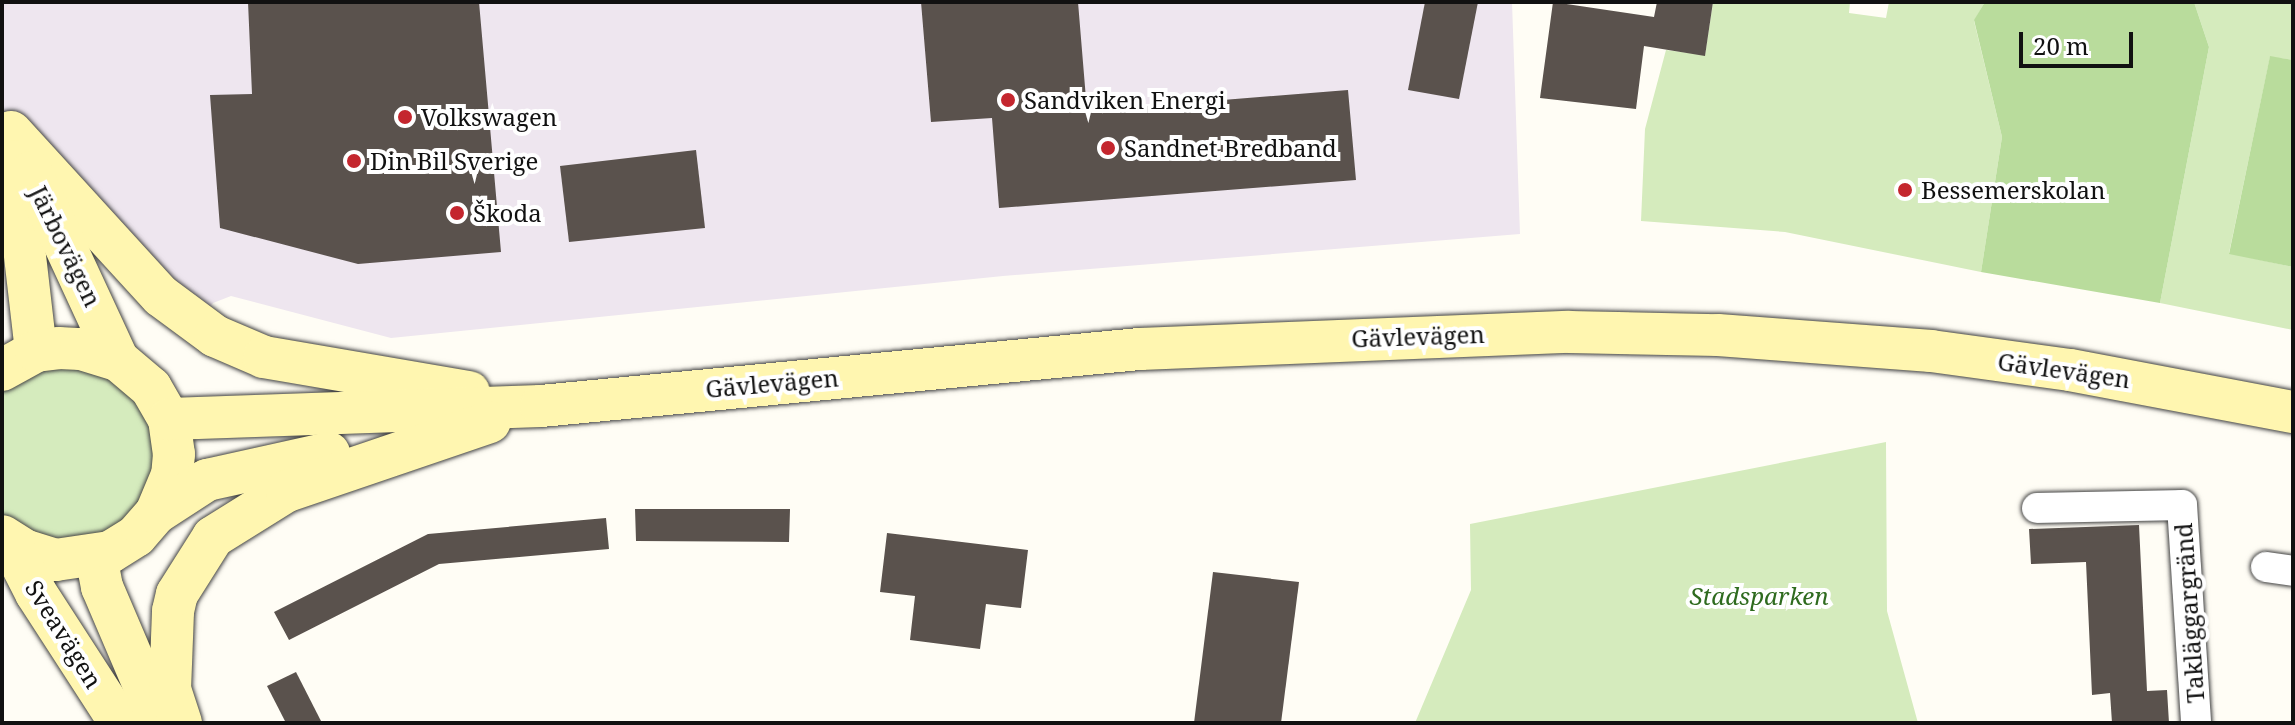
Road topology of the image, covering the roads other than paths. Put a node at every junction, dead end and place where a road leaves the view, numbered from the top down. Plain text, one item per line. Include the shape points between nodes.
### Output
1 (7, 121) edge
2 (118, 360) junction
3 (19, 361) edge
4 (541, 406) junction
5 (2293, 412) edge
6 (169, 419) junction
7 (2037, 508) dead end
8 (156, 513) junction
9 (6, 540) edge
10 (96, 556) junction
11 (120, 723) edge
12 (160, 723) edge
13 (181, 723) edge
14 (2196, 723) edge

1 - 2 main road, Järbovägen
1 - 3 main road, Järbovägen
1 - 4 main road via 161,296 215,336 264,357 371,371
2 - 3 main road, Gävlevägen via 81,349
2 - 6 main road, Gävlevägen via 151,388
4 - 5 main road, Gävlevägen via 1140,349 1569,332 1718,335 1931,351 2112,377
4 - 6 main road, Gävlevägen
4 - 8 main road, Gävlevägen via 207,480
4 - 13 main road via 287,491 213,537 182,583 173,611 170,690
6 - 8 main road, Gävlevägen via 172,475
7 - 14 street, Takläggargränd via 2182,505
8 - 10 main road, Gävlevägen via 125,544
9 - 10 main road, Gävlevägen via 56,560
9 - 11 main road, Sveavägen
10 - 12 main road, Sveavägen via 102,587

